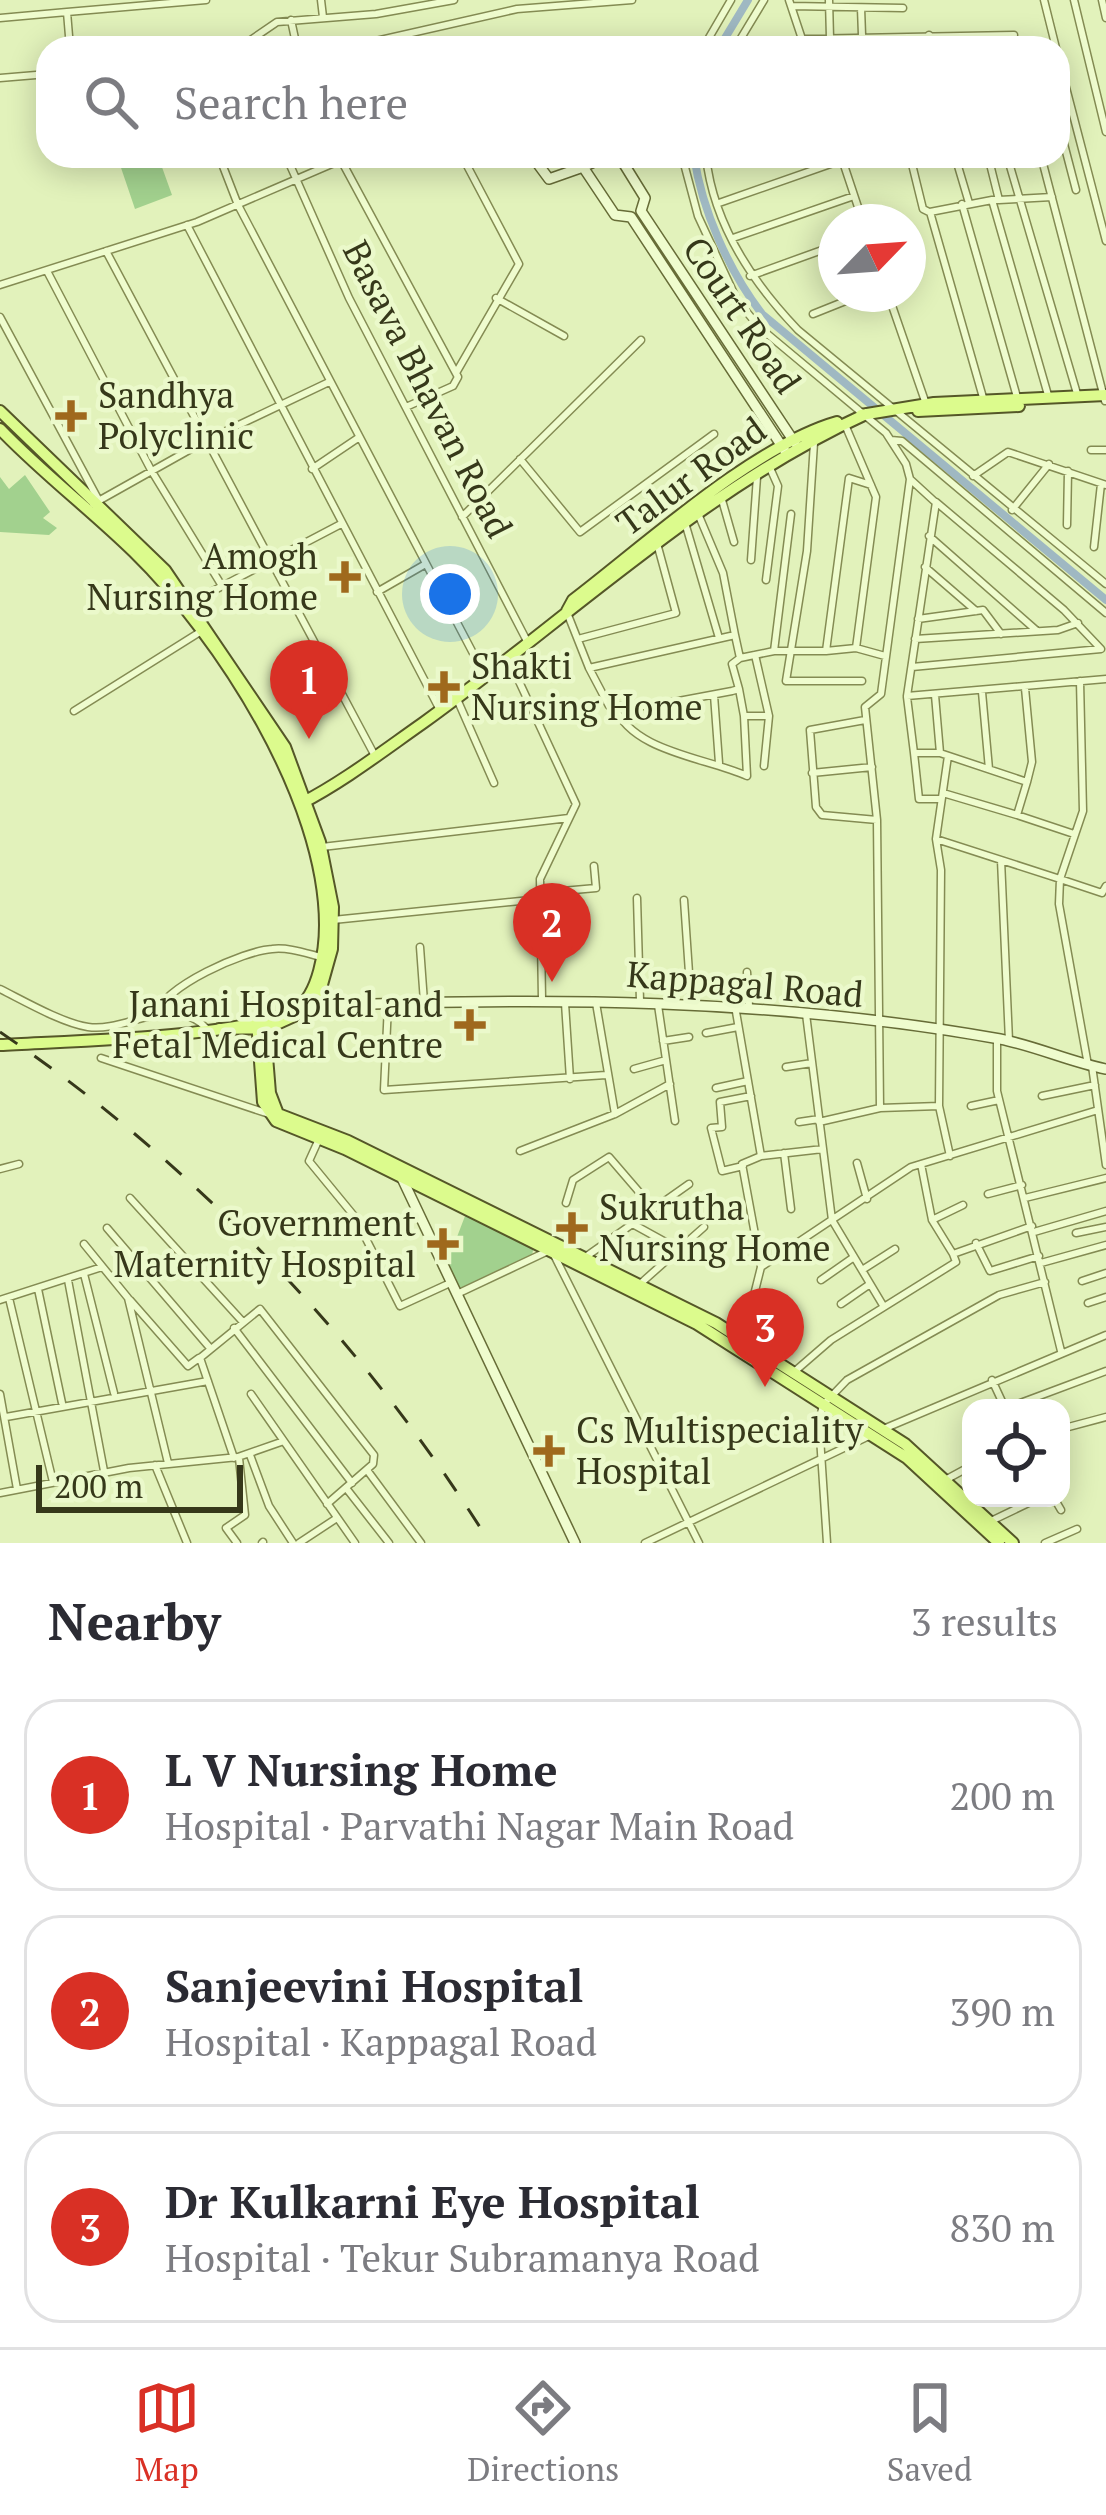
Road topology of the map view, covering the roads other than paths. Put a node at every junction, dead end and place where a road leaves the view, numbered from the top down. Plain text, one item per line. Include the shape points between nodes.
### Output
1 (206, 0) edge
2 (321, 0) edge
3 (375, 0) edge
4 (454, 0) edge
5 (627, 0) edge
6 (731, 0) edge
7 (764, 0) edge
8 (1044, 0) edge
9 (1074, 0) edge
10 (1102, 0) edge
11 (417, 3) edge
12 (790, 3) edge
13 (829, 4) edge
14 (861, 8) junction
15 (903, 8) dead end
16 (67, 12) junction
17 (376, 14) junction
18 (323, 17) junction
19 (0, 18) edge
20 (1106, 18) edge
21 (291, 20) junction
22 (929, 34) joint
23 (1014, 35) dead end
24 (69, 36) edge
25 (255, 36) edge
26 (294, 36) edge
27 (398, 36) edge
28 (710, 36) edge
29 (742, 36) edge
30 (801, 36) edge
31 (830, 36) edge
32 (862, 36) joint
33 (1053, 36) edge
34 (36, 75) edge
35 (0, 78) edge
36 (1070, 103) edge
37 (1106, 132) edge
38 (1070, 167) edge
39 (224, 168) edge
40 (290, 168) edge
41 (319, 168) edge
42 (343, 168) edge
43 (468, 168) edge
44 (538, 168) edge
45 (581, 168) edge
46 (584, 168) edge
47 (626, 168) edge
48 (685, 168) edge
49 (708, 168) edge
50 (814, 168) edge
51 (845, 168) edge
52 (913, 168) edge
53 (958, 168) edge
54 (990, 168) edge
55 (1011, 168) edge
56 (1044, 168) edge
57 (294, 180) junction
58 (1076, 190) dead end
59 (854, 196) junction
60 (1052, 196) junction
61 (1020, 199) junction
62 (996, 200) junction
63 (719, 202) junction
64 (857, 204) edge
65 (966, 204) junction
66 (238, 205) junction
67 (930, 212) junction
68 (636, 214) junction
69 (187, 225) junction
70 (733, 238) junction
71 (1106, 241) edge
72 (106, 251) junction
73 (818, 251) edge
74 (47, 271) junction
75 (750, 276) junction
76 (0, 285) edge
77 (496, 298) junction
78 (818, 312) edge
79 (894, 312) edge
80 (813, 314) dead end
81 (0, 317) edge
82 (564, 336) dead end
83 (641, 340) dead end
84 (456, 373) junction
85 (329, 382) junction
86 (1078, 397) junction
87 (1048, 398) junction
88 (1106, 398) edge
89 (1018, 399) junction
90 (984, 400) junction
91 (926, 404) junction
92 (279, 406) junction
93 (406, 406) junction
94 (899, 410) junction
95 (0, 411) edge
96 (866, 414) junction
97 (845, 424) junction
98 (0, 429) edge
99 (714, 434) dead end
100 (358, 438) junction
101 (814, 439) junction
102 (207, 440) junction
103 (891, 440) junction
104 (790, 448) junction
105 (1106, 450) edge
106 (1091, 451) dead end
107 (520, 460) junction
108 (1049, 464) junction
109 (770, 468) junction
110 (151, 470) junction
111 (312, 470) junction
112 (1068, 471) junction
113 (973, 476) junction
114 (757, 477) junction
115 (910, 479) junction
116 (1104, 484) edge
117 (871, 485) junction
118 (996, 499) junction
119 (722, 500) junction
120 (936, 502) junction
121 (90, 504) junction
122 (1012, 510) junction
123 (986, 511) junction
124 (791, 514) dead end
125 (699, 516) junction
126 (462, 517) junction
127 (340, 524) junction
128 (1067, 525) dead end
129 (686, 526) junction
130 (929, 536) junction
131 (734, 542) dead end
132 (658, 547) junction
133 (1094, 547) dead end
134 (271, 560) junction
135 (751, 560) dead end
136 (424, 565) junction
137 (925, 567) junction
138 (766, 580) dead end
139 (1106, 584) edge
140 (222, 586) junction
141 (377, 592) junction
142 (190, 603) junction
143 (567, 611) junction
144 (976, 611) junction
145 (1106, 613) edge
146 (918, 619) junction
147 (1078, 623) junction
148 (1037, 631) junction
149 (200, 632) junction
150 (1001, 634) junction
151 (735, 635) junction
152 (577, 639) junction
153 (719, 639) junction
154 (915, 639) junction
155 (528, 643) junction
156 (856, 648) junction
157 (1104, 649) edge
158 (774, 651) junction
159 (826, 651) junction
160 (788, 652) junction
161 (755, 655) junction
162 (885, 656) junction
163 (740, 658) junction
164 (510, 662) junction
165 (912, 667) junction
166 (589, 668) junction
167 (487, 679) junction
168 (1106, 679) edge
169 (862, 681) dead end
170 (1080, 681) junction
171 (1025, 688) junction
172 (739, 689) junction
173 (982, 692) junction
174 (714, 694) junction
175 (934, 695) junction
176 (907, 697) junction
177 (457, 699) junction
178 (614, 706) junction
179 (440, 710) junction
180 (74, 711) dead end
181 (744, 716) junction
182 (769, 716) junction
183 (866, 720) junction
184 (914, 753) junction
185 (944, 755) junction
186 (376, 757) junction
187 (719, 763) junction
188 (764, 766) dead end
189 (872, 767) junction
190 (989, 769) junction
191 (812, 773) junction
192 (1028, 782) junction
193 (494, 783) dead end
194 (943, 796) junction
195 (302, 803) junction
196 (1017, 815) junction
197 (569, 818) junction
198 (877, 820) junction
199 (1074, 833) junction
200 (936, 839) junction
201 (320, 847) junction
202 (1001, 860) junction
203 (594, 866) dead end
204 (1060, 879) junction
205 (1105, 891) edge
206 (540, 896) junction
207 (637, 898) dead end
208 (684, 900) dead end
209 (333, 920) junction
210 (420, 946) dead end
211 (321, 957) junction
212 (747, 972) dead end
213 (0, 989) edge
214 (542, 999) junction
215 (565, 999) junction
216 (595, 1000) junction
217 (640, 1001) junction
218 (658, 1001) junction
219 (424, 1002) junction
220 (691, 1002) junction
221 (388, 1003) junction
222 (734, 1004) junction
223 (301, 1006) junction
224 (316, 1006) junction
225 (749, 1006) junction
226 (806, 1011) junction
227 (156, 1014) junction
228 (875, 1022) junction
229 (261, 1025) junction
230 (738, 1027) junction
231 (213, 1029) junction
232 (940, 1030) junction
233 (237, 1033) junction
234 (706, 1033) dead end
235 (689, 1036) dead end
236 (997, 1038) junction
237 (1010, 1041) junction
238 (663, 1042) junction
239 (0, 1045) edge
240 (101, 1058) dead end
241 (257, 1059) junction
242 (666, 1060) junction
243 (812, 1063) junction
244 (1090, 1065) junction
245 (786, 1067) dead end
246 (634, 1069) dead end
247 (1106, 1069) edge
248 (606, 1075) junction
249 (570, 1079) junction
250 (748, 1081) junction
251 (670, 1084) junction
252 (1095, 1085) junction
253 (716, 1088) dead end
254 (751, 1096) junction
255 (1042, 1096) dead end
256 (999, 1100) junction
257 (939, 1106) junction
258 (971, 1106) dead end
259 (880, 1108) junction
260 (1099, 1110) junction
261 (268, 1114) junction
262 (615, 1114) junction
263 (819, 1120) junction
264 (675, 1121) dead end
265 (800, 1122) dead end
266 (1010, 1136) junction
267 (319, 1139) junction
268 (1104, 1142) edge
269 (823, 1149) junction
270 (520, 1150) dead end
271 (784, 1154) junction
272 (761, 1156) junction
273 (950, 1156) junction
274 (856, 1163) dead end
275 (19, 1164) dead end
276 (920, 1164) junction
277 (742, 1166) junction
278 (1106, 1166) edge
279 (397, 1167) junction
280 (0, 1169) edge
281 (1106, 1178) edge
282 (402, 1180) junction
283 (689, 1184) dead end
284 (1022, 1185) junction
285 (988, 1194) dead end
286 (130, 1198) dead end
287 (1025, 1198) junction
288 (867, 1199) junction
289 (566, 1203) dead end
290 (963, 1205) dead end
291 (652, 1207) junction
292 (791, 1209) dead end
293 (1106, 1211) edge
294 (832, 1220) junction
295 (932, 1220) junction
296 (628, 1222) junction
297 (704, 1227) dead end
298 (1106, 1227) edge
299 (107, 1228) dead end
300 (1033, 1229) junction
301 (1076, 1233) dead end
302 (976, 1243) junction
303 (84, 1244) dead end
304 (553, 1245) junction
305 (1106, 1245) edge
306 (678, 1249) junction
307 (896, 1249) dead end
308 (953, 1254) junction
309 (854, 1257) junction
310 (586, 1260) junction
311 (1040, 1260) junction
312 (102, 1267) junction
313 (761, 1267) junction
314 (862, 1270) junction
315 (1106, 1273) edge
316 (84, 1274) junction
317 (68, 1280) junction
318 (820, 1280) dead end
319 (1082, 1281) dead end
320 (1046, 1282) junction
321 (640, 1283) junction
322 (870, 1284) junction
323 (38, 1289) junction
324 (450, 1290) junction
325 (1106, 1297) edge
326 (128, 1298) junction
327 (4, 1299) edge
328 (1088, 1303) dead end
329 (841, 1304) dead end
330 (884, 1307) junction
331 (242, 1321) junction
332 (234, 1328) junction
333 (1106, 1335) edge
334 (743, 1339) junction
335 (211, 1348) junction
336 (1061, 1352) junction
337 (200, 1358) junction
338 (1106, 1371) edge
339 (794, 1372) junction
340 (992, 1379) junction
341 (208, 1381) junction
342 (146, 1388) junction
343 (0, 1394) edge
344 (115, 1394) junction
345 (251, 1394) dead end
346 (90, 1399) junction
347 (1002, 1399) edge
348 (1030, 1399) edge
349 (827, 1401) junction
350 (62, 1404) junction
351 (36, 1409) junction
352 (6, 1417) junction
353 (1106, 1418) edge
354 (1070, 1427) edge
355 (876, 1433) junction
356 (281, 1442) junction
357 (250, 1454) junction
358 (237, 1457) junction
359 (821, 1459) junction
360 (168, 1463) junction
361 (155, 1465) junction
362 (368, 1470) junction
363 (962, 1471) edge
364 (104, 1473) junction
365 (946, 1479) junction
366 (53, 1482) junction
367 (349, 1486) junction
368 (17, 1489) junction
369 (0, 1493) edge
370 (327, 1504) junction
371 (1020, 1507) edge
372 (1059, 1507) edge
373 (1061, 1510) dead end
374 (337, 1518) junction
375 (688, 1520) junction
376 (991, 1521) junction
377 (1077, 1529) dead end
378 (310, 1540) edge
379 (187, 1543) edge
380 (236, 1543) edge
381 (296, 1543) edge
382 (355, 1543) edge
383 (389, 1543) edge
384 (421, 1543) edge
385 (575, 1543) edge
386 (645, 1543) edge
387 (699, 1543) edge
388 (827, 1543) edge
389 (999, 1543) edge
390 (1013, 1543) edge
391 (1045, 1543) edge

1 - 16 street
2 - 18 street
3 - 17 street
4 - 11 street
5 - 27 street via 517,9
6 - 28 street
7 - 29 street
8 - 33 street
9 - 37 street
10 - 20 street
11 - 17 street
12 - 13 street
12 - 30 street
13 - 14 street
13 - 31 street
14 - 15 street
14 - 32 street
16 - 19 street
16 - 24 street
17 - 18 street
18 - 21 street
21 - 25 street
21 - 26 street
22 - 23 street
22 - 32 street
34 - 35 street
36 - 71 street
38 - 58 street
39 - 66 street
40 - 57 street, Basava Bhavan Road
41 - 57 street
42 - 84 street
43 - 77 street via 519,264
44 - 45 street via 553,180
46 - 68 street, Court Road via 615,215
47 - 68 street, Court Road via 645,198
48 - 96 street via 736,300
49 - 63 street
50 - 63 street
51 - 59 street
52 - 67 street
53 - 65 street
54 - 62 street
55 - 61 street
56 - 60 street
57 - 66 street
57 - 93 street, Basava Bhavan Road
59 - 64 street
59 - 70 street
60 - 61 street
60 - 88 street
61 - 62 street
61 - 86 street
62 - 65 street
62 - 87 street
63 - 70 street
65 - 67 street
65 - 89 street
66 - 69 street
66 - 85 street
67 - 90 street
68 - 104 street, Court Road
69 - 72 street
69 - 92 street
70 - 75 street
72 - 74 street
72 - 102 street
73 - 75 street
74 - 76 street
74 - 110 street
75 - 94 street via 798,330
77 - 82 street
77 - 84 street
78 - 80 street
79 - 91 street
81 - 121 street
83 - 107 street
84 - 93 street via 457,384
85 - 92 street
85 - 100 street
86 - 87 main road, Talur Road
86 - 88 main road, Talur Road
87 - 89 main road, Talur Road
88 - 94 main road, Talur Road
89 - 90 main road, Talur Road
90 - 91 main road, Talur Road
91 - 94 main road, Talur Road
92 - 102 street
92 - 111 street
93 - 126 street, Basava Bhavan Road
94 - 96 main road, Talur Road
94 - 113 street
95 - 121 main road
96 - 97 main road, Talur Road
96 - 103 street
96 - 104 main road, Talur Road
97 - 101 main road, Talur Road
97 - 117 street
98 - 121 main road
99 - 107 street via 580,532
100 - 111 street
100 - 136 street
101 - 104 main road, Talur Road
101 - 160 street via 807,551
102 - 110 street
102 - 134 street
103 - 115 street
103 - 123 street
104 - 109 main road, Talur Road
104 - 143 main road, Talur Road
105 - 106 street
107 - 126 street
108 - 112 street
108 - 113 street via 1008,452
108 - 122 street
109 - 114 main road, Talur Road
109 - 138 street via 778,486
110 - 121 street
110 - 140 street
111 - 127 street
112 - 116 street
112 - 128 street
113 - 118 street
114 - 119 main road, Talur Road
114 - 135 street
115 - 120 street
115 - 162 street
116 - 133 street
117 - 156 street
117 - 159 street via 849,478
118 - 122 street
118 - 123 street
119 - 125 main road, Talur Road
119 - 131 street
120 - 130 street
120 - 147 street
121 - 142 main road via 150,554
121 - 149 main road
122 - 139 street
123 - 145 street
124 - 158 street
125 - 129 main road, Talur Road
125 - 151 street via 723,573
126 - 155 street, Basava Bhavan Road
127 - 134 street
127 - 141 street
129 - 132 main road, Talur Road
129 - 153 street
130 - 137 street
130 - 148 street
132 - 143 main road, Talur Road
132 - 152 street via 676,613
134 - 140 street
134 - 186 street
136 - 141 street
136 - 167 street
137 - 144 street
137 - 146 street
140 - 142 street
141 - 179 street
142 - 195 main road via 285,746
143 - 152 street
143 - 155 main road, Talur Road
144 - 146 street
144 - 150 street
146 - 154 street
147 - 148 street
147 - 157 street
148 - 150 street
149 - 180 street
149 - 195 main road
150 - 154 street
151 - 153 street
151 - 163 street
152 - 166 street
153 - 166 street
154 - 165 street
155 - 164 main road, Talur Road
156 - 159 street
156 - 162 street
157 - 165 street
158 - 160 street
158 - 161 street
159 - 160 street
160 - 169 street via 788,685
161 - 163 street
161 - 182 street
162 - 183 street via 881,694 865,704
163 - 172 street via 732,664
164 - 167 main road, Talur Road
164 - 197 street via 576,803
165 - 176 street
166 - 178 street
167 - 177 main road, Talur Road
168 - 170 street
170 - 171 street
170 - 199 street via 1082,811
171 - 173 street
171 - 192 street
172 - 174 street
172 - 181 street
173 - 175 street
173 - 190 street
174 - 178 street
174 - 187 street
175 - 176 street
175 - 185 street
176 - 184 street
177 - 179 main road, Talur Road
177 - 193 street
178 - 187 street via 641,739
179 - 186 main road, Talur Road
181 - 182 street
181 - 187 street via 747,776
182 - 188 street
183 - 189 street
183 - 191 street via 810,730
184 - 185 street
184 - 194 street via 919,799
185 - 190 street
185 - 194 street
186 - 195 main road, Talur Road
189 - 191 street
189 - 198 street
190 - 192 street
191 - 198 street via 819,813
192 - 196 street
194 - 196 street
194 - 200 street
195 - 201 main road
195 - 211 main road via 323,900
196 - 199 street
197 - 201 street
197 - 206 street
198 - 228 street
199 - 204 street
200 - 202 street
200 - 232 street
201 - 209 main road
202 - 204 street
202 - 237 street
203 - 206 street via 596,888
204 - 205 street
204 - 244 street
206 - 209 street
206 - 214 street
207 - 217 street
208 - 220 street
209 - 224 main road
210 - 219 street
211 - 223 main road
211 - 227 street via 283,948 240,957 165,998
212 - 225 street
213 - 227 street via 85,1027
214 - 215 street, Kappagal Road
214 - 219 street, Kappagal Road
215 - 216 street, Kappagal Road
215 - 249 street
216 - 217 street, Kappagal Road
216 - 248 street
217 - 218 street, Kappagal Road
218 - 220 street, Kappagal Road
218 - 238 street
219 - 221 street, Kappagal Road
220 - 222 street, Kappagal Road
221 - 224 street, Kappagal Road
221 - 249 street via 385,1090
222 - 225 street, Kappagal Road
222 - 230 street
223 - 224 street, Kappagal Road
223 - 229 main road
224 - 229 main road
225 - 226 street, Kappagal Road
226 - 228 street, Kappagal Road
226 - 243 street
227 - 231 street
228 - 232 street, Kappagal Road
228 - 259 street
229 - 231 main road
229 - 233 main road
229 - 241 main road
229 - 279 main road via 276,1112
230 - 234 street
230 - 250 street
231 - 233 main road
231 - 239 main road
232 - 236 street, Kappagal Road
232 - 257 street
233 - 241 main road
235 - 238 street
236 - 237 street, Kappagal Road
236 - 256 street
237 - 244 street, Kappagal Road
238 - 242 street
240 - 261 street
241 - 261 main road
242 - 246 street
242 - 251 street
243 - 245 street
243 - 263 street
244 - 247 street, Kappagal Road
244 - 252 street
248 - 249 street
248 - 262 street
250 - 253 street
250 - 254 street
251 - 262 street
251 - 264 street
252 - 255 street
252 - 260 street
254 - 272 street
254 - 277 street via 720,1102 722,1127 711,1128 722,1171
256 - 258 street
256 - 266 street
257 - 259 street
257 - 273 street
259 - 263 street
260 - 266 street
260 - 268 street
261 - 267 main road
262 - 270 street
263 - 265 street
263 - 269 street
266 - 273 street
266 - 284 street
267 - 282 main road
267 - 324 street via 309,1161 355,1217 400,1306
268 - 278 street
269 - 271 street
269 - 294 street
271 - 272 street
271 - 292 street
272 - 277 street
273 - 276 street
274 - 288 street
275 - 280 street
276 - 288 street
276 - 295 street
277 - 313 street
279 - 282 street
279 - 304 main road
281 - 287 street
282 - 304 main road
282 - 324 street
283 - 291 street
284 - 285 street
284 - 287 street
286 - 331 street
287 - 300 street
288 - 294 street
289 - 291 street via 573,1180 609,1157
290 - 295 street
291 - 296 street
293 - 300 street
294 - 309 street
294 - 313 street
295 - 308 street
296 - 306 street
296 - 310 street
297 - 306 street
298 - 301 street
299 - 335 street
300 - 302 street
300 - 311 street
302 - 308 street
302 - 311 street via 990,1270
303 - 312 street
304 - 310 main road
304 - 324 street
304 - 375 street
305 - 311 street
306 - 321 street
307 - 314 street
308 - 330 street via 956,1262
309 - 314 street
309 - 318 street
310 - 321 main road
310 - 349 main road
311 - 320 street
312 - 316 street
312 - 326 street
313 - 334 street
314 - 322 street
315 - 319 street
316 - 317 street
316 - 344 street
317 - 323 street
317 - 346 street
320 - 336 street
320 - 349 street via 1000,1295 848,1380
321 - 334 main road
322 - 329 street
322 - 330 street
323 - 327 street
323 - 350 street
324 - 385 street
325 - 328 street
326 - 337 street via 188,1366
326 - 342 street
327 - 351 street
330 - 339 street
331 - 332 street
331 - 362 street via 264,1310 374,1455
332 - 335 street
332 - 367 street
333 - 336 street
334 - 339 main road
335 - 337 street
336 - 340 street
337 - 341 street
338 - 348 street
339 - 349 main road
340 - 347 street
340 - 355 street
341 - 342 street
341 - 358 street
342 - 344 street
342 - 360 street
343 - 352 street
344 - 346 street
345 - 356 street
346 - 350 street
346 - 364 street
349 - 355 main road
349 - 359 street
350 - 351 street
351 - 352 street
351 - 366 street
352 - 368 street
353 - 354 street
355 - 359 street
355 - 365 main road
355 - 389 main road
356 - 357 street
356 - 370 street
357 - 358 street
357 - 381 street via 269,1506
358 - 360 street
358 - 380 street via 244,1515 226,1528
359 - 375 street
359 - 388 street
360 - 361 street
361 - 364 street
361 - 379 street
362 - 367 street
362 - 384 street
363 - 365 street
364 - 366 street
365 - 376 main road
366 - 368 street
367 - 370 street
367 - 383 street
368 - 369 street
370 - 374 street
371 - 376 street
372 - 373 street
374 - 378 street
374 - 382 street
375 - 386 street
375 - 387 street
376 - 390 main road
377 - 391 street
378 - 381 street

